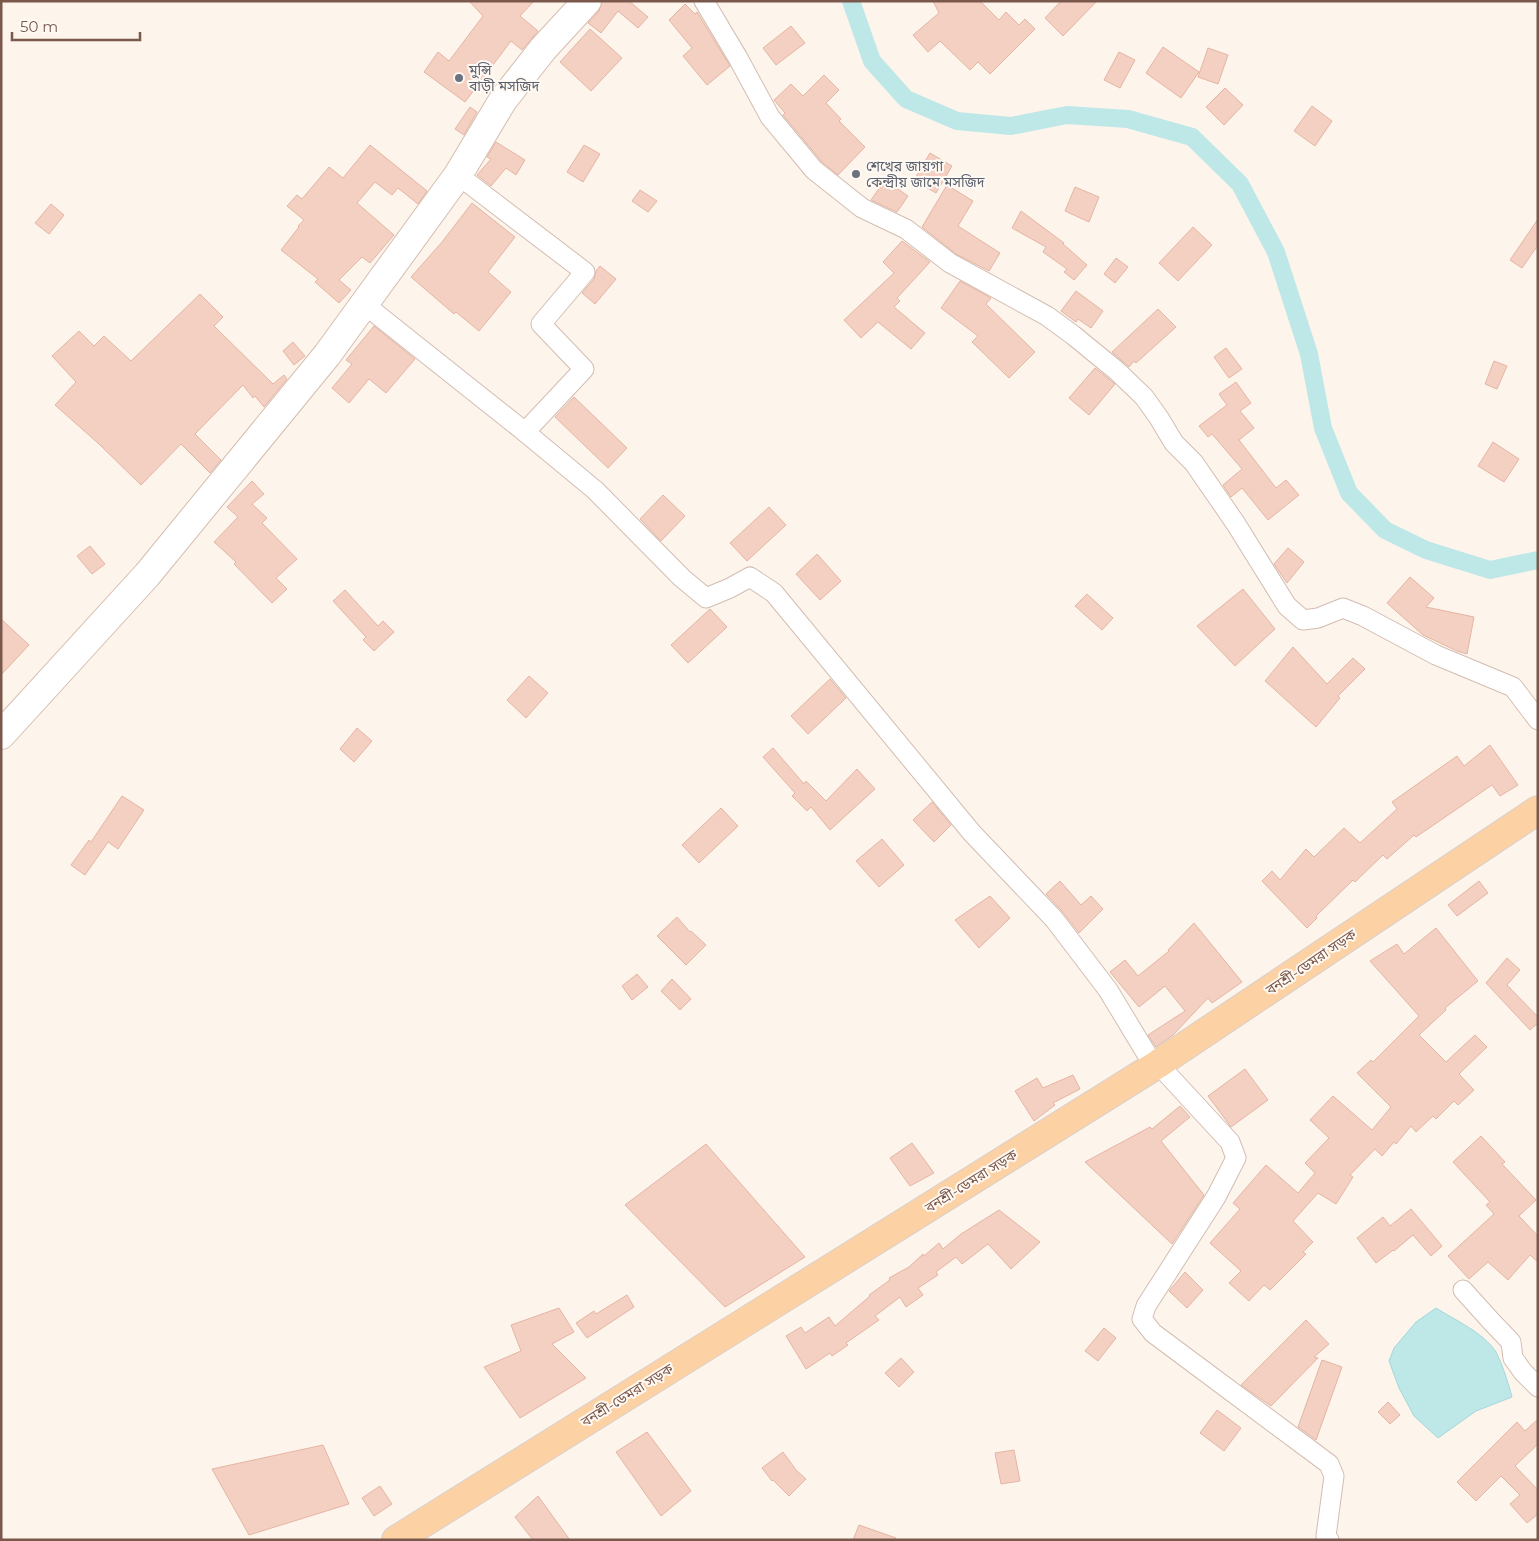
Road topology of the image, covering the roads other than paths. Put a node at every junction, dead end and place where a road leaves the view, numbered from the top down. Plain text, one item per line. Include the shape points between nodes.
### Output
1 (587, 1) edge
2 (704, 1) edge
3 (458, 175) junction
4 (364, 304) junction
5 (525, 432) junction
6 (1538, 720) edge
7 (1, 735) edge
8 (1538, 810) edge
9 (1156, 1065) junction
10 (1463, 1290) dead end
11 (1538, 1387) edge
12 (396, 1540) edge
13 (1328, 1540) edge

1 - 3 main road via 503,100
2 - 6 street via 770,117 814,170 862,208 906,229 950,263 1047,316 1117,371 1144,397 1236,524 1287,606 1303,620 1343,608 1363,616 1436,655 1513,687
3 - 4 main road
3 - 5 street via 585,272 541,324 584,369
4 - 5 street
4 - 7 main road via 327,355 147,575
5 - 9 street via 595,490 706,598 750,576 774,592 972,832 1054,919 1108,990
8 - 9 main road, বনশ্রী-ডেমরা সড়ক
9 - 12 main road, বনশ্রী-ডেমরা সড়ক
9 - 13 street via 1230,1142 1236,1158 1216,1197 1146,1306 1142,1320 1153,1333 1329,1464 1334,1476
10 - 11 street via 1512,1342 1513,1358

